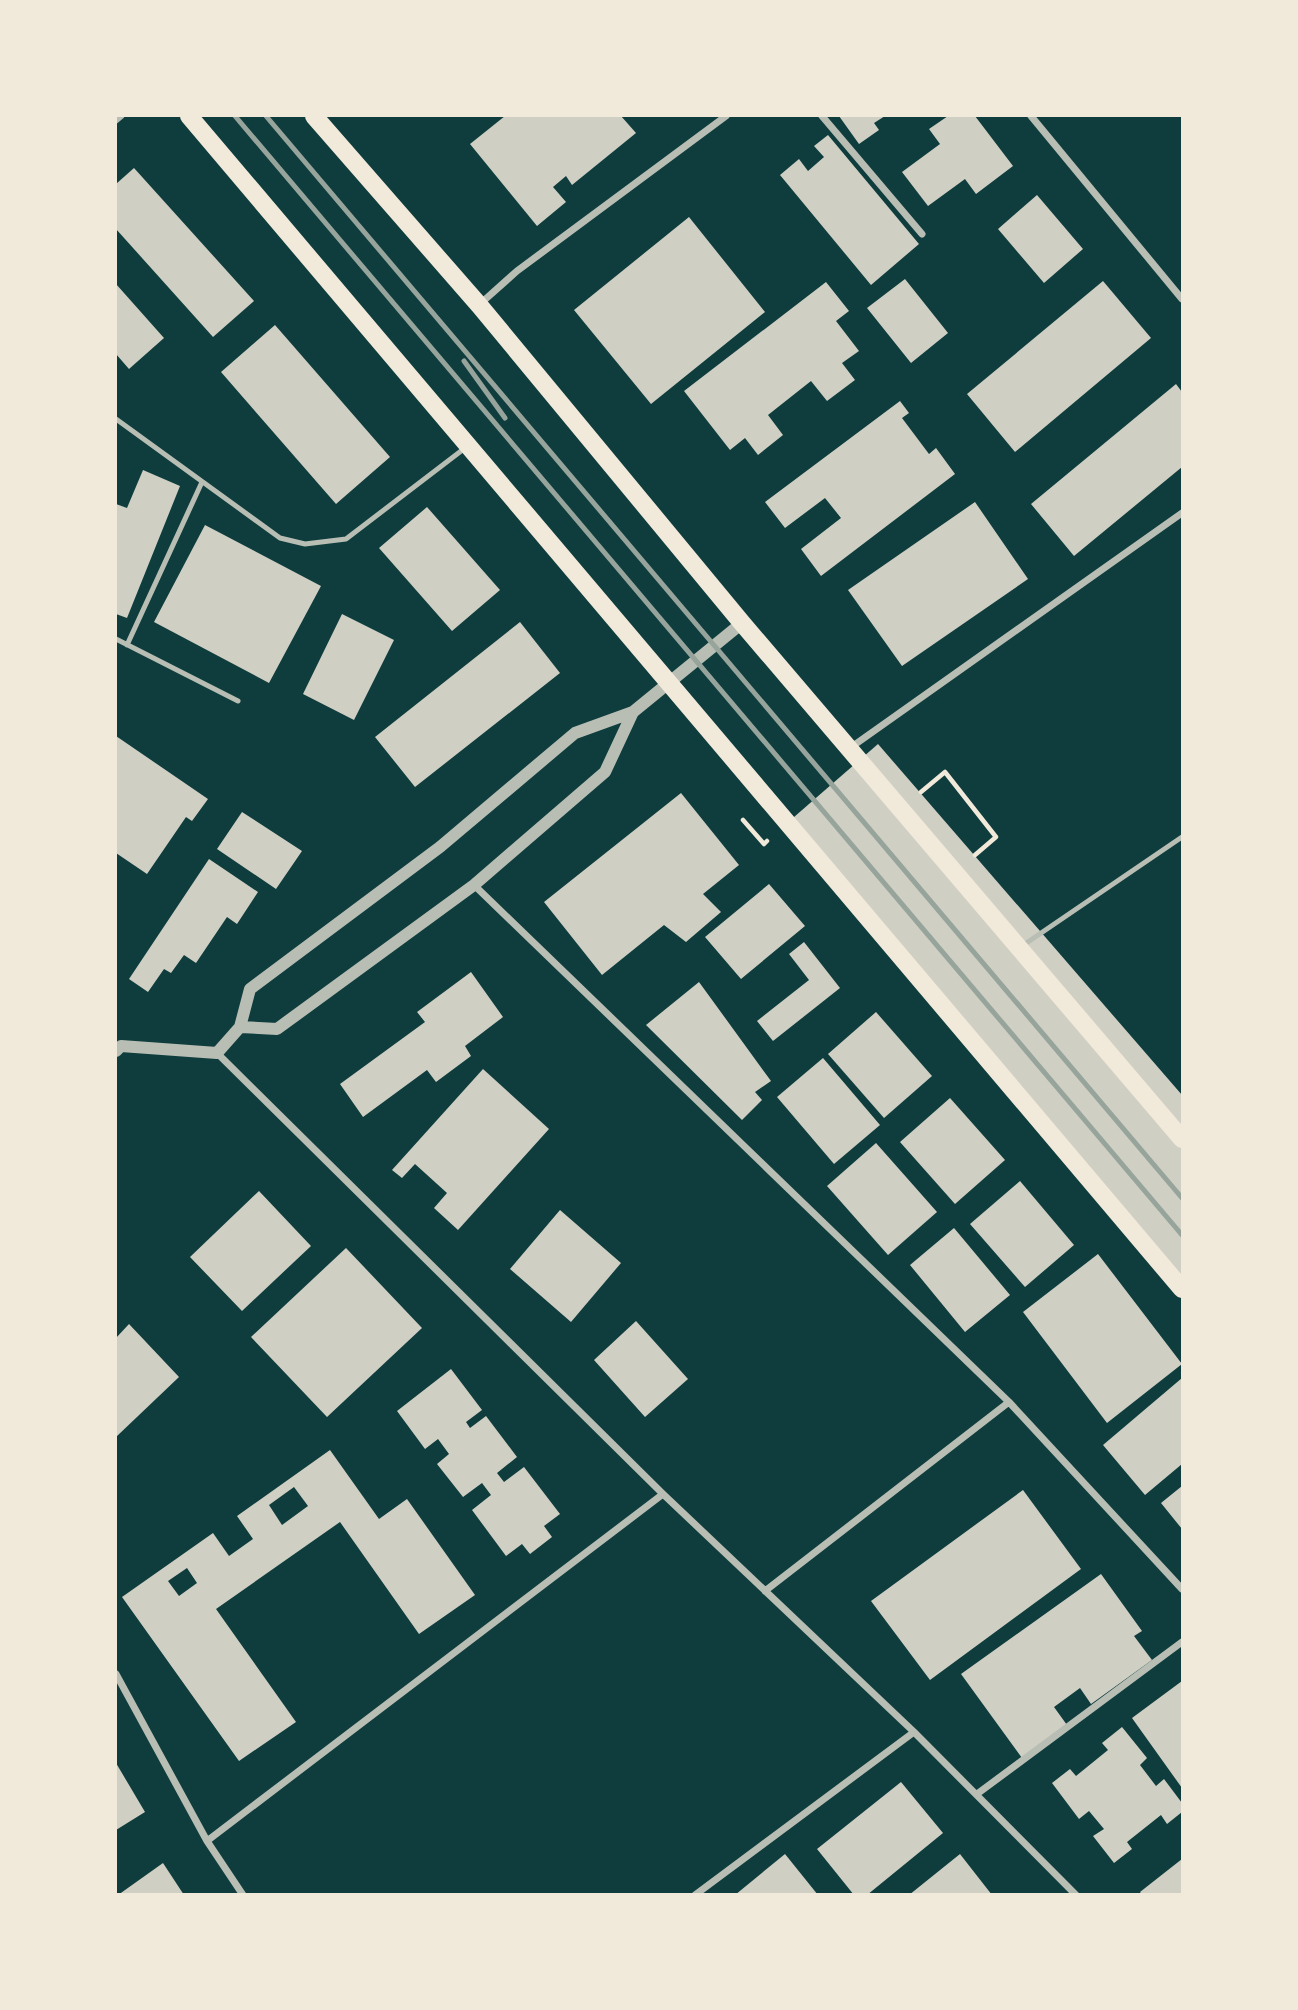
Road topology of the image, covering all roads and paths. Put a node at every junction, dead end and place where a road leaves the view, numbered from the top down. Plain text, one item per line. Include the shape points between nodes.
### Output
1 (122, 116) edge
2 (189, 116) edge
3 (314, 116) edge
4 (726, 116) edge
5 (822, 116) edge
6 (1031, 116) edge
7 (116, 121) edge
8 (922, 234) dead end
9 (1182, 299) edge
10 (480, 305) junction
11 (116, 419) edge
12 (470, 444) junction
13 (202, 482) junction
14 (1182, 513) edge
15 (742, 623) junction
16 (116, 639) edge
17 (127, 645) junction
18 (670, 682) junction
19 (238, 701) dead end
20 (633, 712) junction
21 (850, 748) junction
22 (901, 809) junction
23 (1182, 836) edge
24 (974, 855) dead end
25 (474, 885) junction
26 (1019, 948) junction
27 (240, 1027) junction
28 (117, 1046) edge
29 (217, 1053) junction
30 (1182, 1139) edge
31 (1182, 1289) edge
32 (1009, 1402) junction
33 (663, 1494) junction
34 (1182, 1588) edge
35 (765, 1591) junction
36 (1182, 1642) edge
37 (116, 1674) edge
38 (914, 1732) junction
39 (977, 1794) junction
40 (207, 1841) junction
41 (243, 1895) edge
42 (695, 1895) edge
43 (1076, 1895) edge

1 - 7 lane
2 - 12 main road
3 - 10 main road
4 - 10 street via 517,271
5 - 8 street
6 - 9 street
10 - 15 main road
11 - 13 lane
12 - 13 lane via 346,539 326,543 280,538
12 - 18 main road
13 - 17 lane
14 - 21 street
15 - 18 street
15 - 21 main road
16 - 17 lane
17 - 19 lane
18 - 20 street
18 - 31 main road
20 - 25 street via 605,772
20 - 27 street via 575,733 440,847 250,989
21 - 22 main road
22 - 24 path via 945,772 996,837
22 - 26 main road
23 - 26 lane
25 - 27 street via 277,1029
25 - 32 street
26 - 30 main road
27 - 29 street
28 - 29 street
29 - 33 street
32 - 34 street
32 - 35 street
33 - 35 street
33 - 40 street
35 - 38 street
36 - 39 street
37 - 40 street
38 - 39 street
38 - 42 street
39 - 43 street
40 - 41 street

